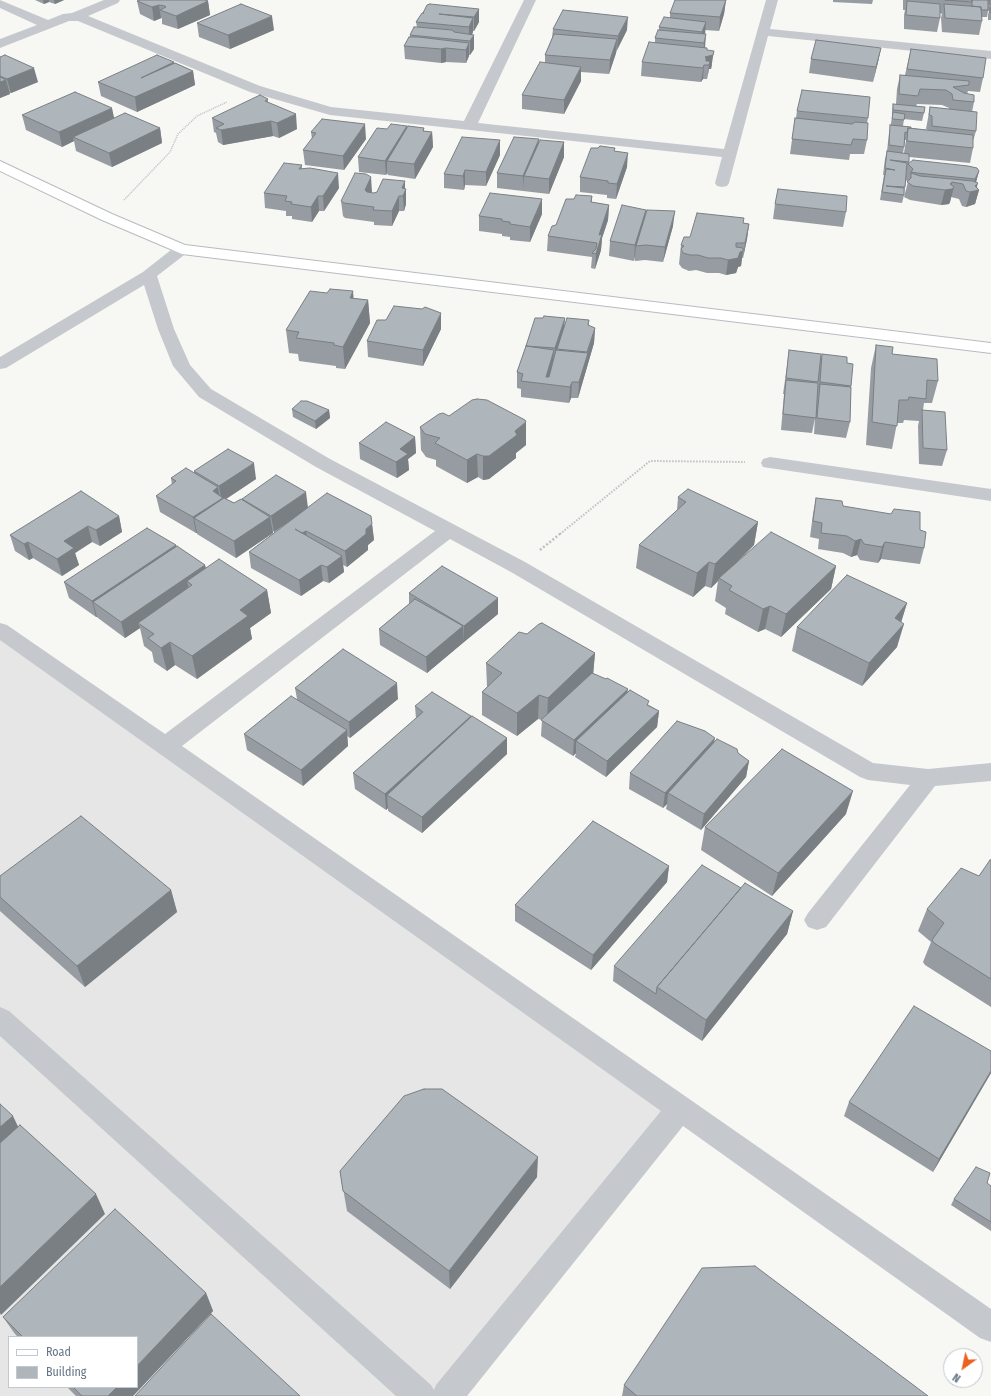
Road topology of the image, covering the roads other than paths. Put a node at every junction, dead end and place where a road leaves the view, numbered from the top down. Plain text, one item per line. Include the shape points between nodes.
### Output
1 (114, 0) edge
2 (530, 0) edge
3 (772, 0) edge
4 (0, 4) edge
5 (74, 17) junction
6 (49, 24) junction
7 (763, 32) junction
8 (0, 44) edge
9 (991, 55) edge
10 (469, 126) junction
11 (730, 154) junction
12 (0, 165) edge
13 (722, 183) dead end
14 (182, 249) junction
15 (149, 275) junction
16 (991, 348) edge
17 (0, 364) edge
18 (770, 462) road end
19 (991, 495) edge
20 (449, 530) junction
21 (0, 630) edge
22 (166, 746) junction
23 (991, 772) edge
24 (928, 778) junction
25 (817, 920) dead end
26 (0, 1019) edge
27 (680, 1108) junction
28 (991, 1326) edge
29 (420, 1396) edge
30 (447, 1396) edge

1 - 5 street
2 - 10 street
3 - 7 street
4 - 6 street
5 - 6 street
5 - 10 street via 255,88 330,111
6 - 8 street
7 - 9 street
7 - 11 street
10 - 11 street
11 - 13 street
12 - 14 street via 107,217
14 - 15 street
14 - 16 street
15 - 17 street
15 - 20 street via 166,329 182,366 205,393 323,463
18 - 19 street
20 - 22 street
20 - 24 street via 518,567 868,771
21 - 22 street
22 - 27 street
23 - 24 street
24 - 25 street
26 - 29 street
27 - 28 street
27 - 30 street

